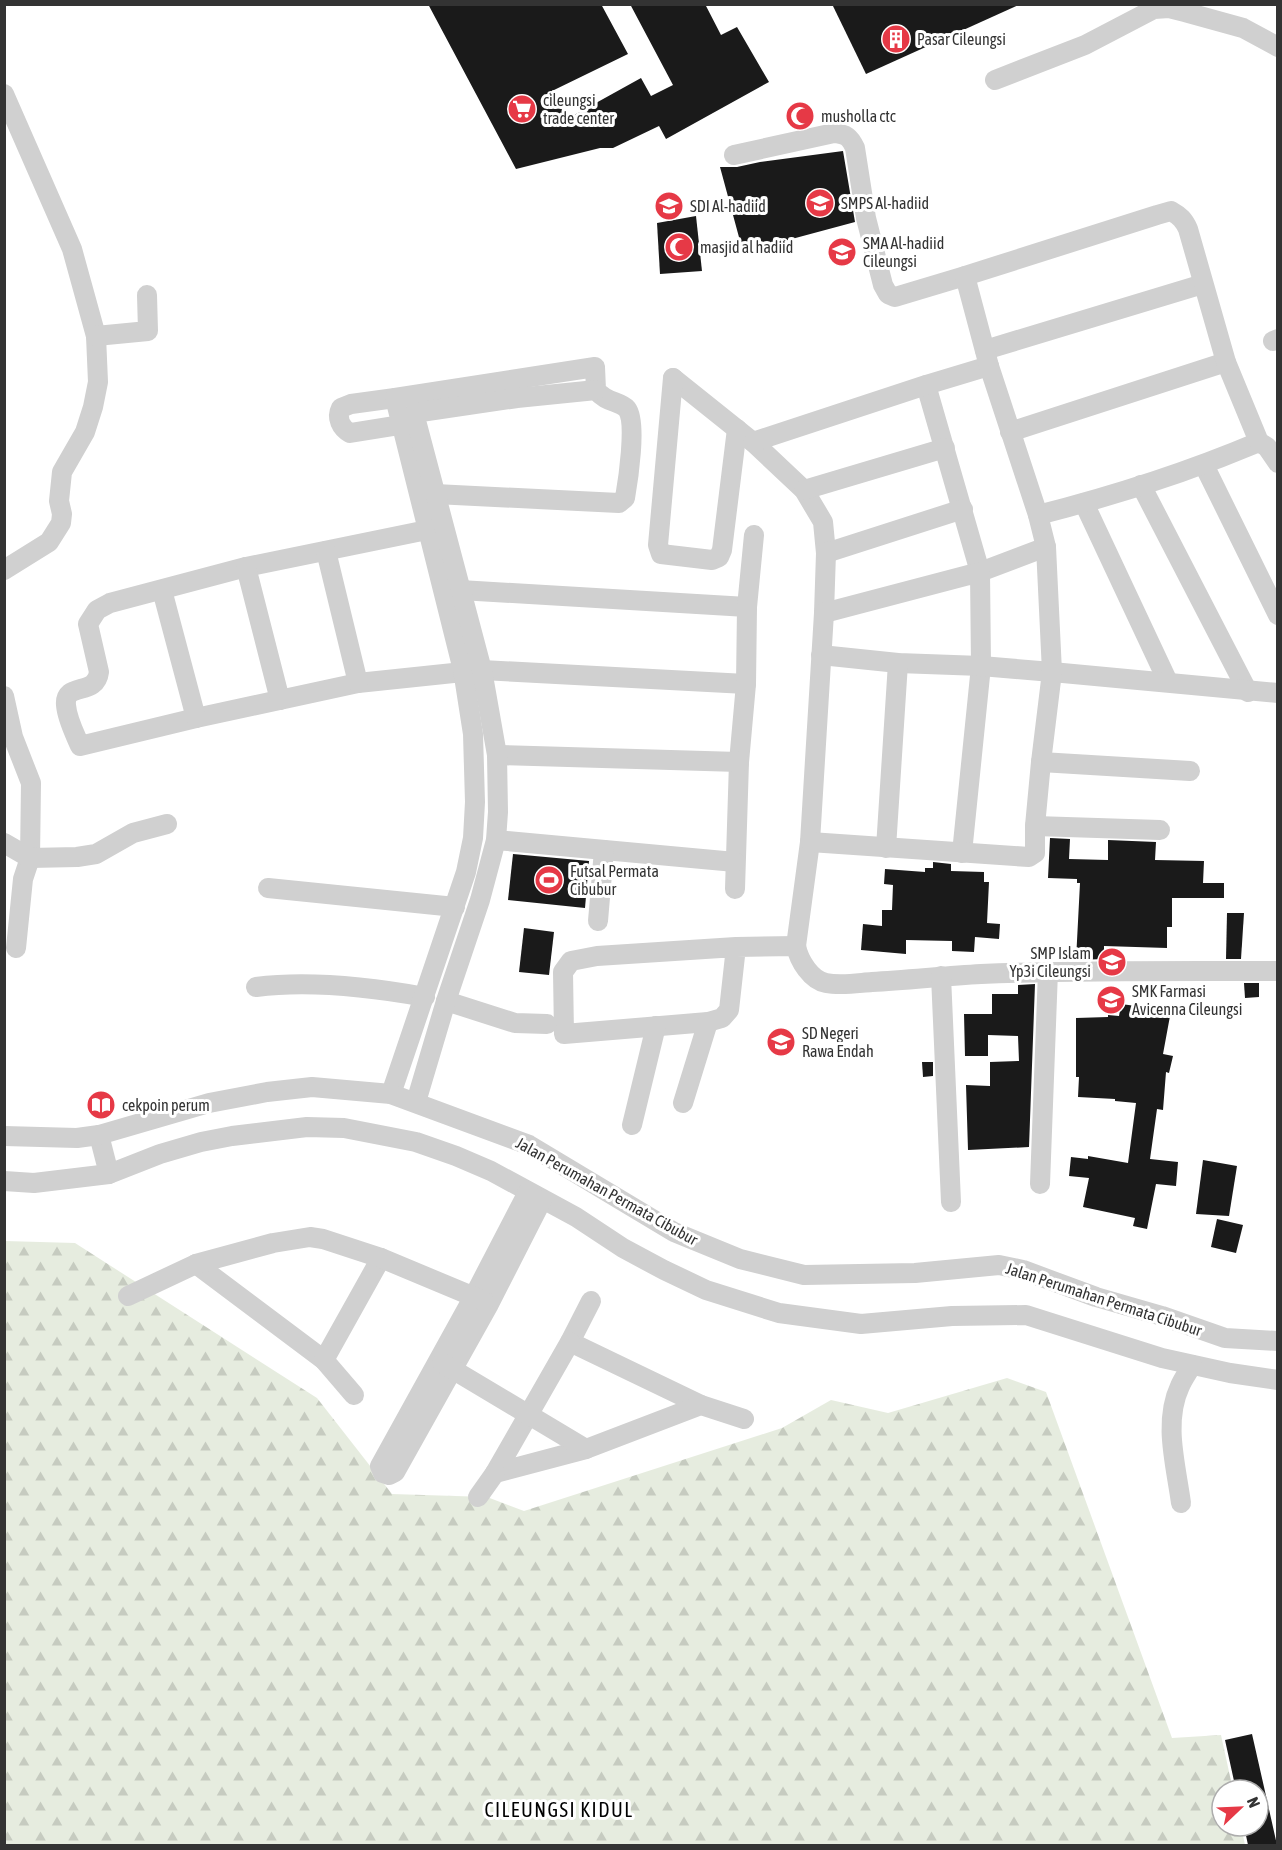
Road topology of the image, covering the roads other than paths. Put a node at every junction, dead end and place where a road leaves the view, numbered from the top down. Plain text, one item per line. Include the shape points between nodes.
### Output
1 (1278, 47) edge
2 (995, 80) dead end
3 (4, 94) edge
4 (12, 132) edge
5 (734, 155) dead end
6 (965, 276) junction
7 (1203, 284) junction
8 (147, 294) dead end
9 (96, 336) junction
10 (987, 358) junction
11 (1226, 362) junction
12 (926, 385) junction
13 (596, 390) junction
14 (404, 409) junction
15 (737, 429) junction
16 (1010, 432) junction
17 (753, 442) junction
18 (1259, 442) junction
19 (945, 447) junction
20 (1278, 463) edge
21 (1204, 465) junction
22 (1141, 485) junction
23 (804, 490) junction
24 (435, 494) junction
25 (1084, 503) junction
26 (963, 509) junction
27 (1038, 516) junction
28 (428, 530) junction
29 (754, 535) dead end
30 (1046, 547) junction
31 (326, 551) junction
32 (826, 553) junction
33 (246, 567) junction
34 (4, 570) edge
35 (980, 572) junction
36 (162, 590) junction
37 (460, 590) junction
38 (747, 607) junction
39 (824, 613) junction
40 (1278, 615) edge
41 (821, 655) junction
42 (898, 663) junction
43 (981, 666) junction
44 (473, 670) junction
45 (1052, 672) junction
46 (1168, 682) junction
47 (358, 683) junction
48 (746, 684) junction
49 (1248, 692) junction
50 (1278, 693) edge
51 (4, 696) edge
52 (280, 700) junction
53 (196, 718) junction
54 (497, 754) junction
55 (739, 762) junction
56 (1041, 762) junction
57 (1190, 771) dead end
58 (167, 824) dead end
59 (1035, 826) junction
60 (1160, 830) dead end
61 (496, 840) junction
62 (810, 842) junction
63 (4, 843) edge
64 (886, 848) junction
65 (604, 850) junction
66 (962, 853) junction
67 (30, 858) junction
68 (735, 862) junction
69 (268, 888) dead end
70 (735, 889) dead end
71 (454, 907) junction
72 (598, 921) dead end
73 (796, 946) junction
74 (736, 947) junction
75 (16, 948) dead end
76 (1048, 971) junction
77 (1278, 971) edge
78 (941, 976) junction
79 (256, 987) dead end
80 (424, 998) junction
81 (446, 1001) junction
82 (708, 1022) junction
83 (547, 1024) dead end
84 (656, 1026) junction
85 (391, 1094) junction
86 (416, 1102) junction
87 (683, 1103) dead end
88 (632, 1125) dead end
89 (4, 1136) edge
90 (101, 1140) junction
91 (108, 1170) junction
92 (4, 1181) edge
93 (1040, 1184) dead end
94 (535, 1196) junction
95 (951, 1202) dead end
96 (381, 1258) junction
97 (196, 1264) junction
98 (128, 1296) dead end
99 (481, 1300) junction
100 (591, 1301) dead end
101 (1278, 1341) edge
102 (570, 1342) junction
103 (324, 1360) junction
104 (445, 1365) junction
105 (1192, 1365) junction
106 (1278, 1380) edge
107 (354, 1395) dead end
108 (701, 1406) junction
109 (529, 1414) junction
110 (744, 1419) dead end
111 (586, 1449) junction
112 (495, 1473) junction
113 (478, 1497) dead end
114 (1180, 1503) dead end

1 - 2 street via 1243,28 1170,8 1154,9 1085,45
3 - 4 street
4 - 9 street via 72,249
5 - 6 street via 844,134 851,138 855,148 866,218 888,294 895,297
6 - 7 street via 1171,211 1188,229
6 - 10 street
7 - 10 street
7 - 11 street
8 - 9 street via 148,331
9 - 34 street via 99,382 85,432 62,472 61,523 49,542
10 - 12 street
10 - 16 street
11 - 16 street
11 - 18 street
12 - 17 street
12 - 19 street
13 - 14 street
13 - 14 street via 595,367
13 - 24 street via 630,414 629,471 623,501 614,504
14 - 24 street
14 - 28 street
15 - 15 street via 673,378 658,545 661,554 712,560 719,557
15 - 17 street
16 - 27 street
17 - 23 street
18 - 20 street
18 - 21 street
19 - 23 street
19 - 26 street
21 - 22 street
21 - 40 street
22 - 25 street
22 - 49 street
23 - 32 street via 823,522
24 - 37 street
25 - 27 street
25 - 46 street
26 - 32 street
26 - 35 street
27 - 30 street
28 - 31 street
28 - 44 street
29 - 38 street
30 - 35 street
30 - 45 street
31 - 33 street
31 - 47 street
32 - 39 street
33 - 36 street
33 - 52 street
35 - 39 street
35 - 43 street
36 - 53 street
36 - 53 street via 110,603 91,616 88,624 98,679 89,687 70,693 66,706 80,747
37 - 38 street
37 - 44 street
38 - 48 street
39 - 41 street
41 - 42 street
41 - 62 street
42 - 43 street
42 - 64 street
43 - 45 street
43 - 66 street
44 - 47 street
44 - 48 street
44 - 54 street
44 - 71 street via 473,838
45 - 46 street
45 - 56 street
46 - 49 street
47 - 52 street
48 - 55 street
49 - 50 street
51 - 67 street via 13,737 31,783
52 - 53 street
54 - 55 street
54 - 61 street
55 - 68 street
56 - 57 street
56 - 59 street
58 - 67 street via 130,835 96,854
59 - 60 street
59 - 66 street via 1036,850 1032,856
61 - 65 street
61 - 81 street
62 - 64 street
62 - 73 street
63 - 67 street
64 - 66 street
65 - 68 street
65 - 72 street
67 - 75 street via 23,879
68 - 70 street
69 - 71 street
71 - 80 street
73 - 74 street
73 - 78 street via 810,974 826,983
74 - 82 street via 729,1010 722,1018
74 - 84 street via 597,956 579,958 566,965 564,1034
76 - 77 street
76 - 78 street
76 - 93 street
78 - 95 street
79 - 80 street via 334,986
80 - 85 street
81 - 83 street via 516,1023
81 - 86 street
82 - 84 street
82 - 87 street
84 - 88 street
85 - 86 street, Jalan Perumahan Permata Cibubur
85 - 90 street, Jalan Perumahan Permata Cibubur via 312,1087 267,1092 209,1103
86 - 101 street, Jalan Perumahan Permata Cibubur via 529,1145 675,1232 741,1259 804,1275 915,1273 999,1265 1225,1338
89 - 90 street, Jalan Perumahan Permata Cibubur
90 - 91 street
91 - 92 street via 34,1183
91 - 94 street via 222,1138 307,1127 344,1128 446,1152
94 - 99 street
94 - 105 street via 664,1270 706,1290 779,1313 861,1324 1026,1314
96 - 97 street via 310,1237 273,1242
96 - 99 street
96 - 103 street
97 - 98 street
97 - 103 street
99 - 104 street
100 - 102 street
102 - 108 street
102 - 109 street
103 - 107 street
104 - 104 street via 395,1472 383,1473 380,1466
104 - 109 street
105 - 106 street
105 - 114 street via 1173,1406 1171,1429
108 - 110 street
108 - 111 street
109 - 111 street
109 - 112 street
111 - 112 street
112 - 113 street

